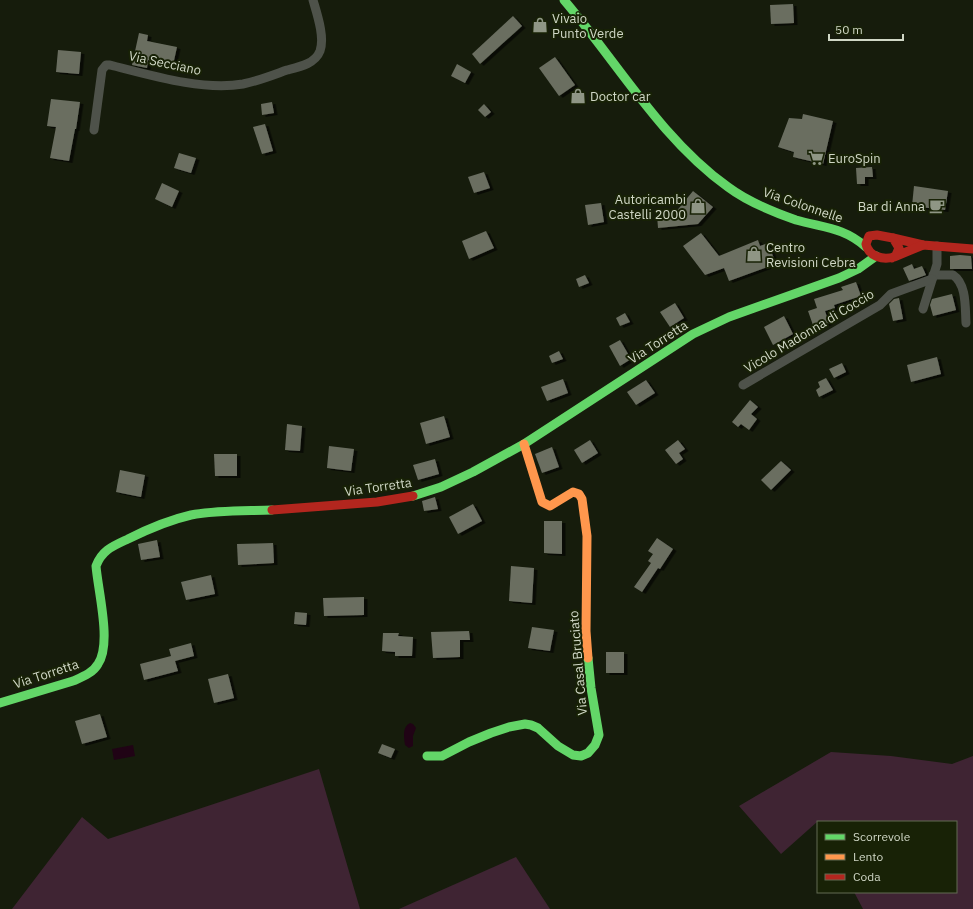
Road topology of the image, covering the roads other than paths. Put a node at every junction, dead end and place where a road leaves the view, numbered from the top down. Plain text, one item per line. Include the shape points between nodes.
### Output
1 (313, 0) edge
2 (564, 0) edge
3 (94, 130) dead end
4 (869, 236) junction
5 (893, 238) junction
6 (857, 239) junction
7 (923, 245) junction
8 (937, 246) junction
9 (866, 247) junction
10 (973, 248) edge
11 (876, 256) junction
12 (892, 258) junction
13 (933, 277) junction
14 (923, 309) dead end
15 (966, 323) dead end
16 (744, 385) dead end
17 (524, 444) junction
18 (0, 703) edge
19 (427, 756) dead end

1 - 3 street, Via Secciano via 322,42 318,54 312,61 250,82 232,85 180,81 106,65 102,70
2 - 6 street, Via Colonnelle via 672,136 716,178 766,208
4 - 5 street
4 - 6 street
4 - 9 street
5 - 7 street
5 - 12 street via 899,248
6 - 9 street, Via Colonnelle
7 - 8 street
7 - 12 street
8 - 10 street
8 - 13 street via 937,264
9 - 11 street, Via Colonnelle
11 - 12 street
11 - 17 street, Via Torretta via 839,278 729,317 693,334
13 - 14 street
13 - 15 street, Vicolo Madonna di Coccio via 953,275 959,281 965,298
13 - 16 street, Vicolo Madonna di Coccio via 891,294 880,305
17 - 18 street, Via Torretta via 456,480 407,497 295,509 200,514 143,531 108,549 97,561 104,646 98,665 71,682
17 - 19 street, Via Casal Bruciato via 542,502 546,506 573,492 582,499 587,536 586,631 591,688 599,735 597,743 586,754 571,755 536,728 521,724 470,741 441,756

